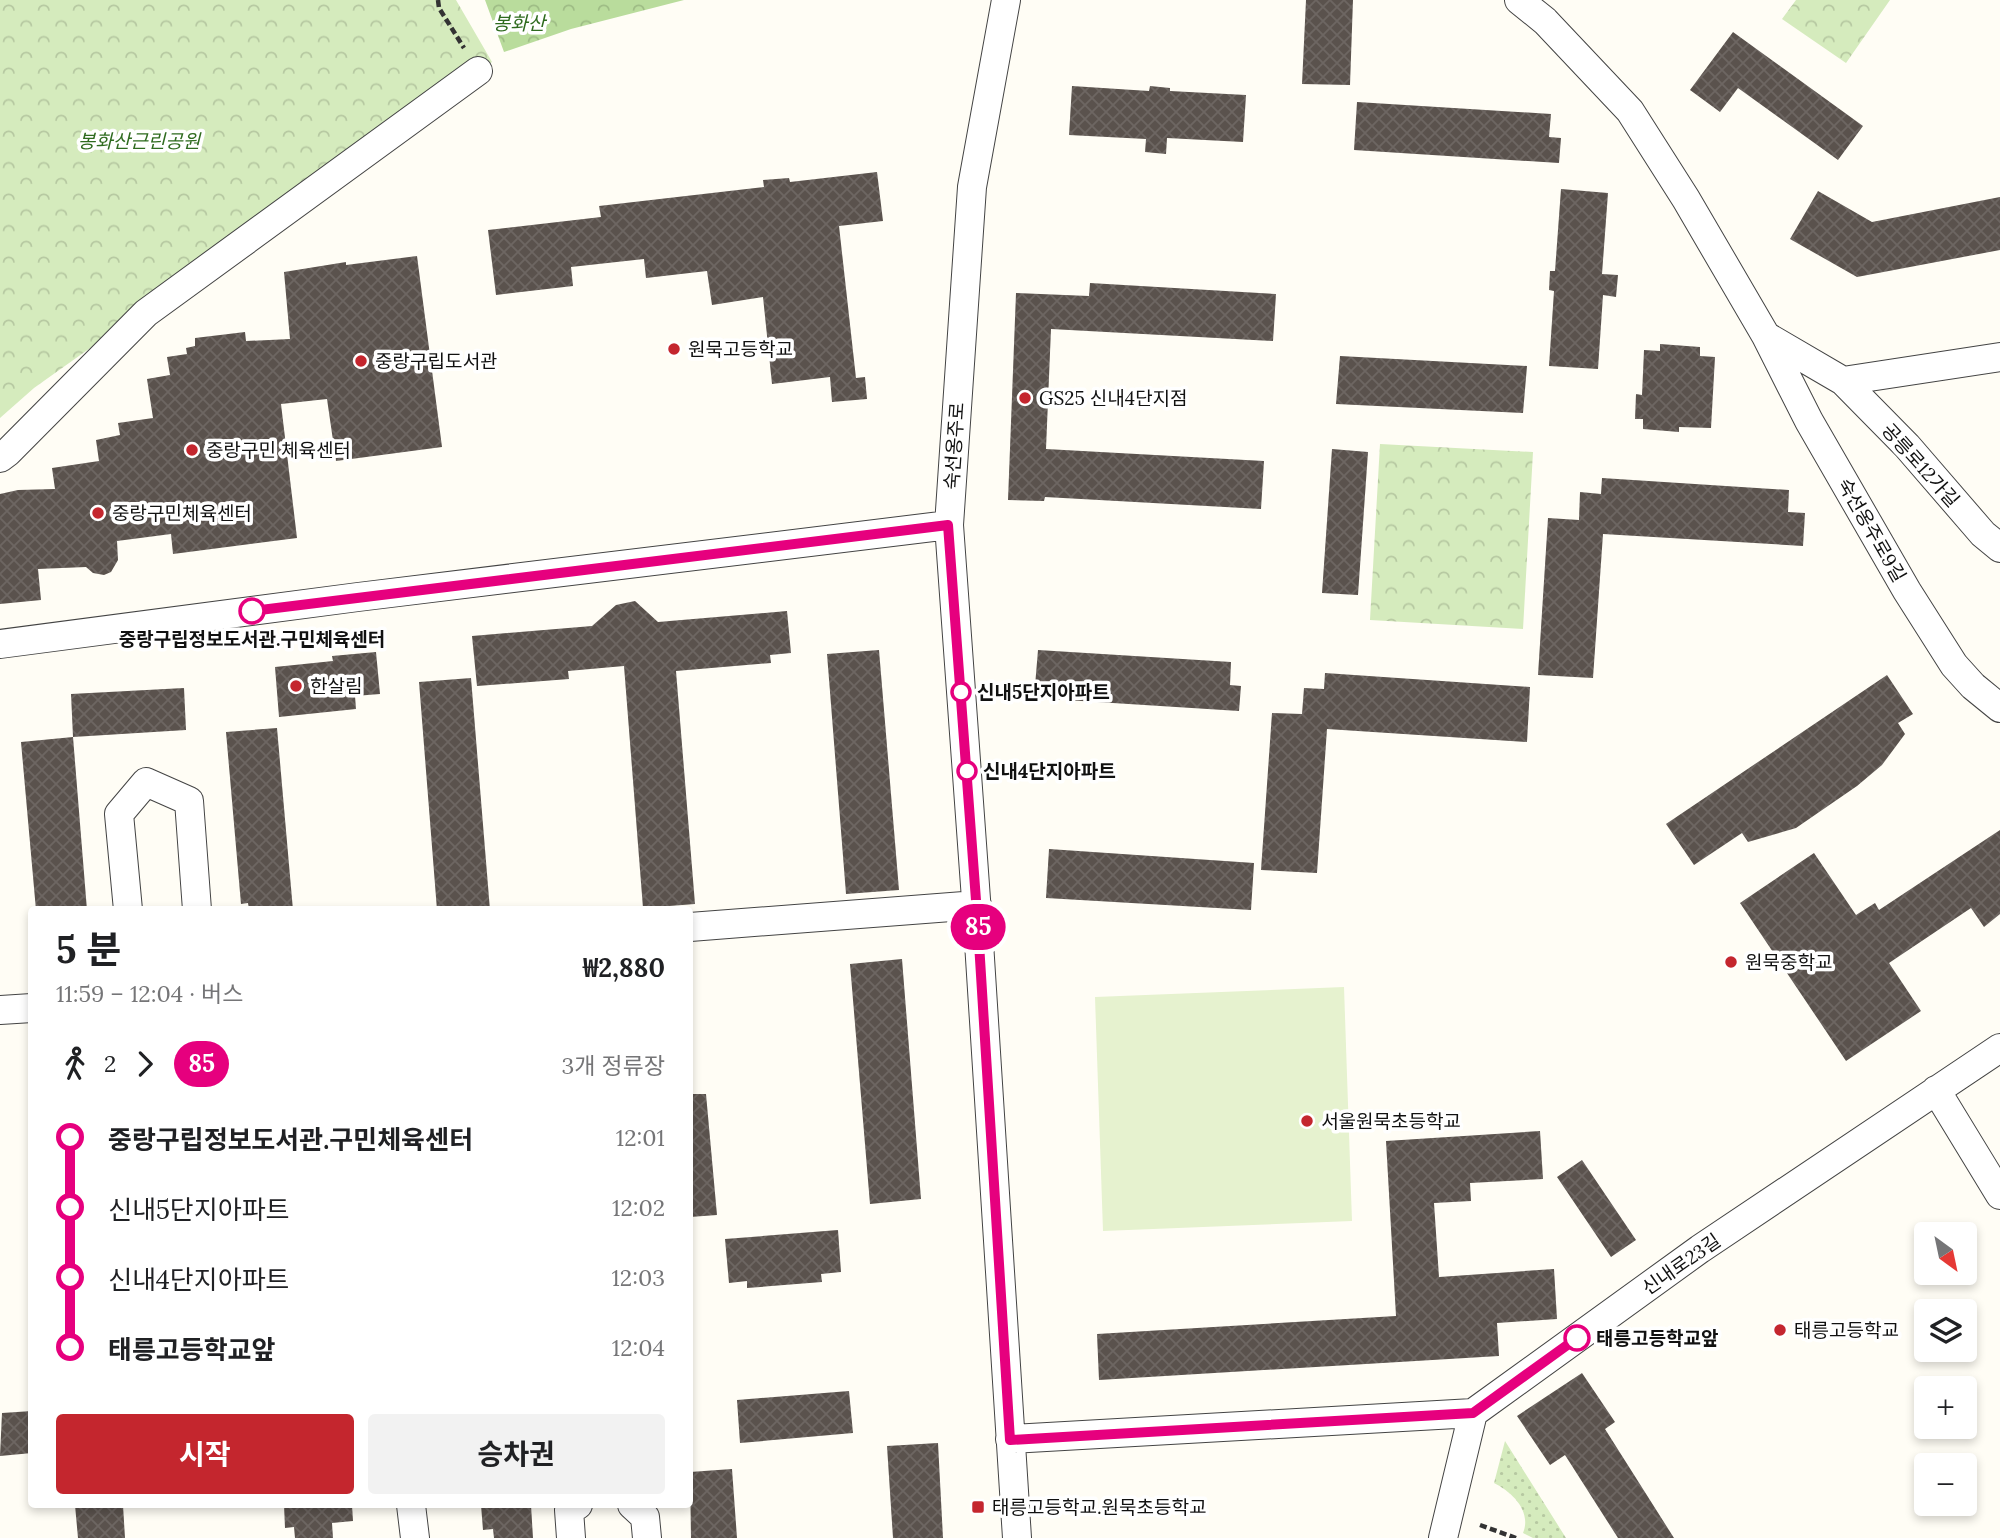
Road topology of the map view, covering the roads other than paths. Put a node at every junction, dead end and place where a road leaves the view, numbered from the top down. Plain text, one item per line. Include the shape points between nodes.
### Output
1 (1006, 0) edge
2 (1519, 0) edge
3 (1548, 10) edge
4 (478, 71) road end
5 (1766, 336) junction
6 (2000, 357) edge
7 (1843, 381) junction
8 (0, 458) edge
9 (948, 525) junction
10 (2000, 548) edge
11 (0, 644) edge
12 (2000, 708) edge
13 (976, 905) junction
14 (128, 906) edge
15 (197, 906) edge
16 (693, 927) edge
17 (28, 1008) edge
18 (0, 1010) edge
19 (2000, 1048) edge
20 (1936, 1090) junction
21 (2000, 1195) edge
22 (1473, 1413) junction
23 (1010, 1440) junction
24 (411, 1508) edge
25 (573, 1508) edge
26 (635, 1508) edge
27 (415, 1538) edge
28 (571, 1538) edge
29 (647, 1538) edge
30 (1017, 1538) edge
31 (1443, 1538) edge

1 - 9 street, 숙선옹주로 via 972,187
2 - 3 street, 숙선옹주로9길
3 - 5 street, 숙선옹주로9길 via 1630,111
4 - 8 street via 146,313
5 - 7 street, 숙선옹주로9길
5 - 12 street, 숙선옹주로9길 via 1809,421 1947,655 1973,686
6 - 7 street
7 - 10 street, 공릉로12가길
9 - 11 street
9 - 13 street, 숙선옹주로
13 - 16 street
13 - 23 street, 숙선옹주로
14 - 15 street via 119,814 146,782 189,801
17 - 18 street
19 - 20 street, 신내로23길
20 - 21 street
20 - 22 street, 신내로23길 via 1700,1249
22 - 23 street
22 - 31 street
23 - 30 street, 숙선옹주로
24 - 27 street
25 - 28 street
26 - 29 street via 645,1517

